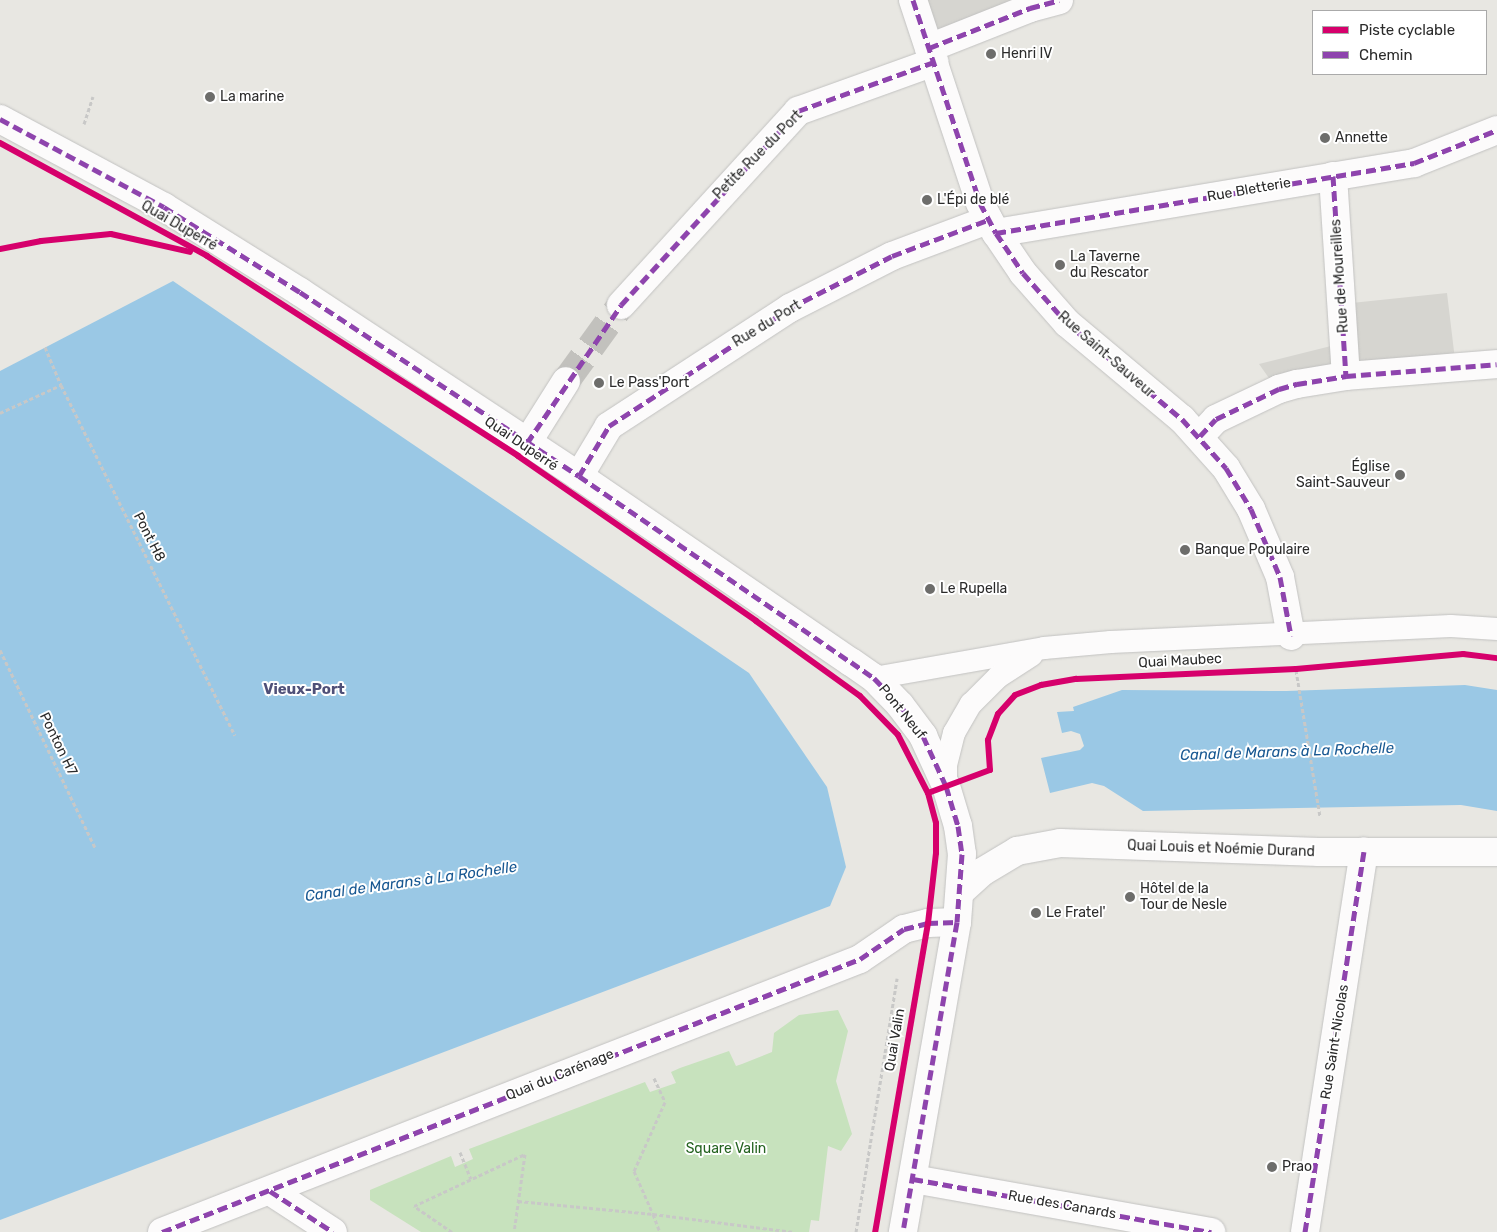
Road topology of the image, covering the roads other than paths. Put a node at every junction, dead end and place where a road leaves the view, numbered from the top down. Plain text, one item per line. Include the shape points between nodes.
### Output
1 (913, 0) edge
2 (1058, 0) edge
3 (932, 55) junction
4 (0, 119) edge
5 (1497, 130) edge
6 (1333, 176) junction
7 (992, 226) junction
8 (621, 305) tunnel mouth
9 (1497, 364) edge
10 (1346, 376) junction
11 (566, 381) tunnel mouth
12 (1200, 436) junction
13 (527, 443) junction
14 (579, 476) junction
15 (1497, 630) edge
16 (1291, 636) junction
17 (1044, 648) junction
18 (874, 678) junction
19 (946, 786) junction
20 (1364, 852) junction
21 (1497, 852) edge
22 (960, 892) junction
23 (957, 922) junction
24 (913, 1179) junction
25 (270, 1191) junction
26 (162, 1232) edge
27 (333, 1232) edge
28 (903, 1232) edge
29 (1211, 1232) edge
30 (1305, 1232) edge

1 - 3 street, Rue Saint-Sauveur
2 - 3 street, Petite Rue du Port via 1030,8
3 - 7 street, Rue Saint-Sauveur via 980,203
3 - 8 street, Petite Rue du Port via 798,111
4 - 13 street, Quai Duperré via 164,207 300,292
5 - 6 street, Rue Bletterie via 1414,163
6 - 7 street, Rue Bletterie
6 - 10 street, Rue de Moureilles
7 - 12 street, Rue Saint-Sauveur via 1023,273 1067,323
7 - 14 street, Rue du Port via 892,256 782,313 609,426
9 - 10 street
10 - 12 street via 1279,389 1216,419
11 - 13 street
12 - 16 street, Rue Saint-Sauveur via 1226,468 1252,510 1282,582
13 - 14 street, Quai Duperré
14 - 18 street, Quai Duperré
15 - 16 lane, Quai Maubec via 1452,626
16 - 17 lane, Quai Maubec via 1111,642
17 - 18 lane, Quai Maubec
17 - 19 lane, Quai Maubec via 998,677 971,704 954,733 946,765
18 - 19 street, Pont Neuf via 923,736
19 - 22 street, Pont Neuf via 959,835
20 - 21 street, Quai Louis et Noémie Durand
20 - 22 street, Quai Louis et Noémie Durand via 1060,844 1017,851 982,872
20 - 30 street, Rue Saint-Nicolas
22 - 23 street
23 - 24 street
23 - 25 street, Quai du Carénage via 928,923 904,930 860,959 639,1043
24 - 28 street
24 - 29 street, Rue des Canards
25 - 26 street, Quai du Carénage
25 - 27 street

